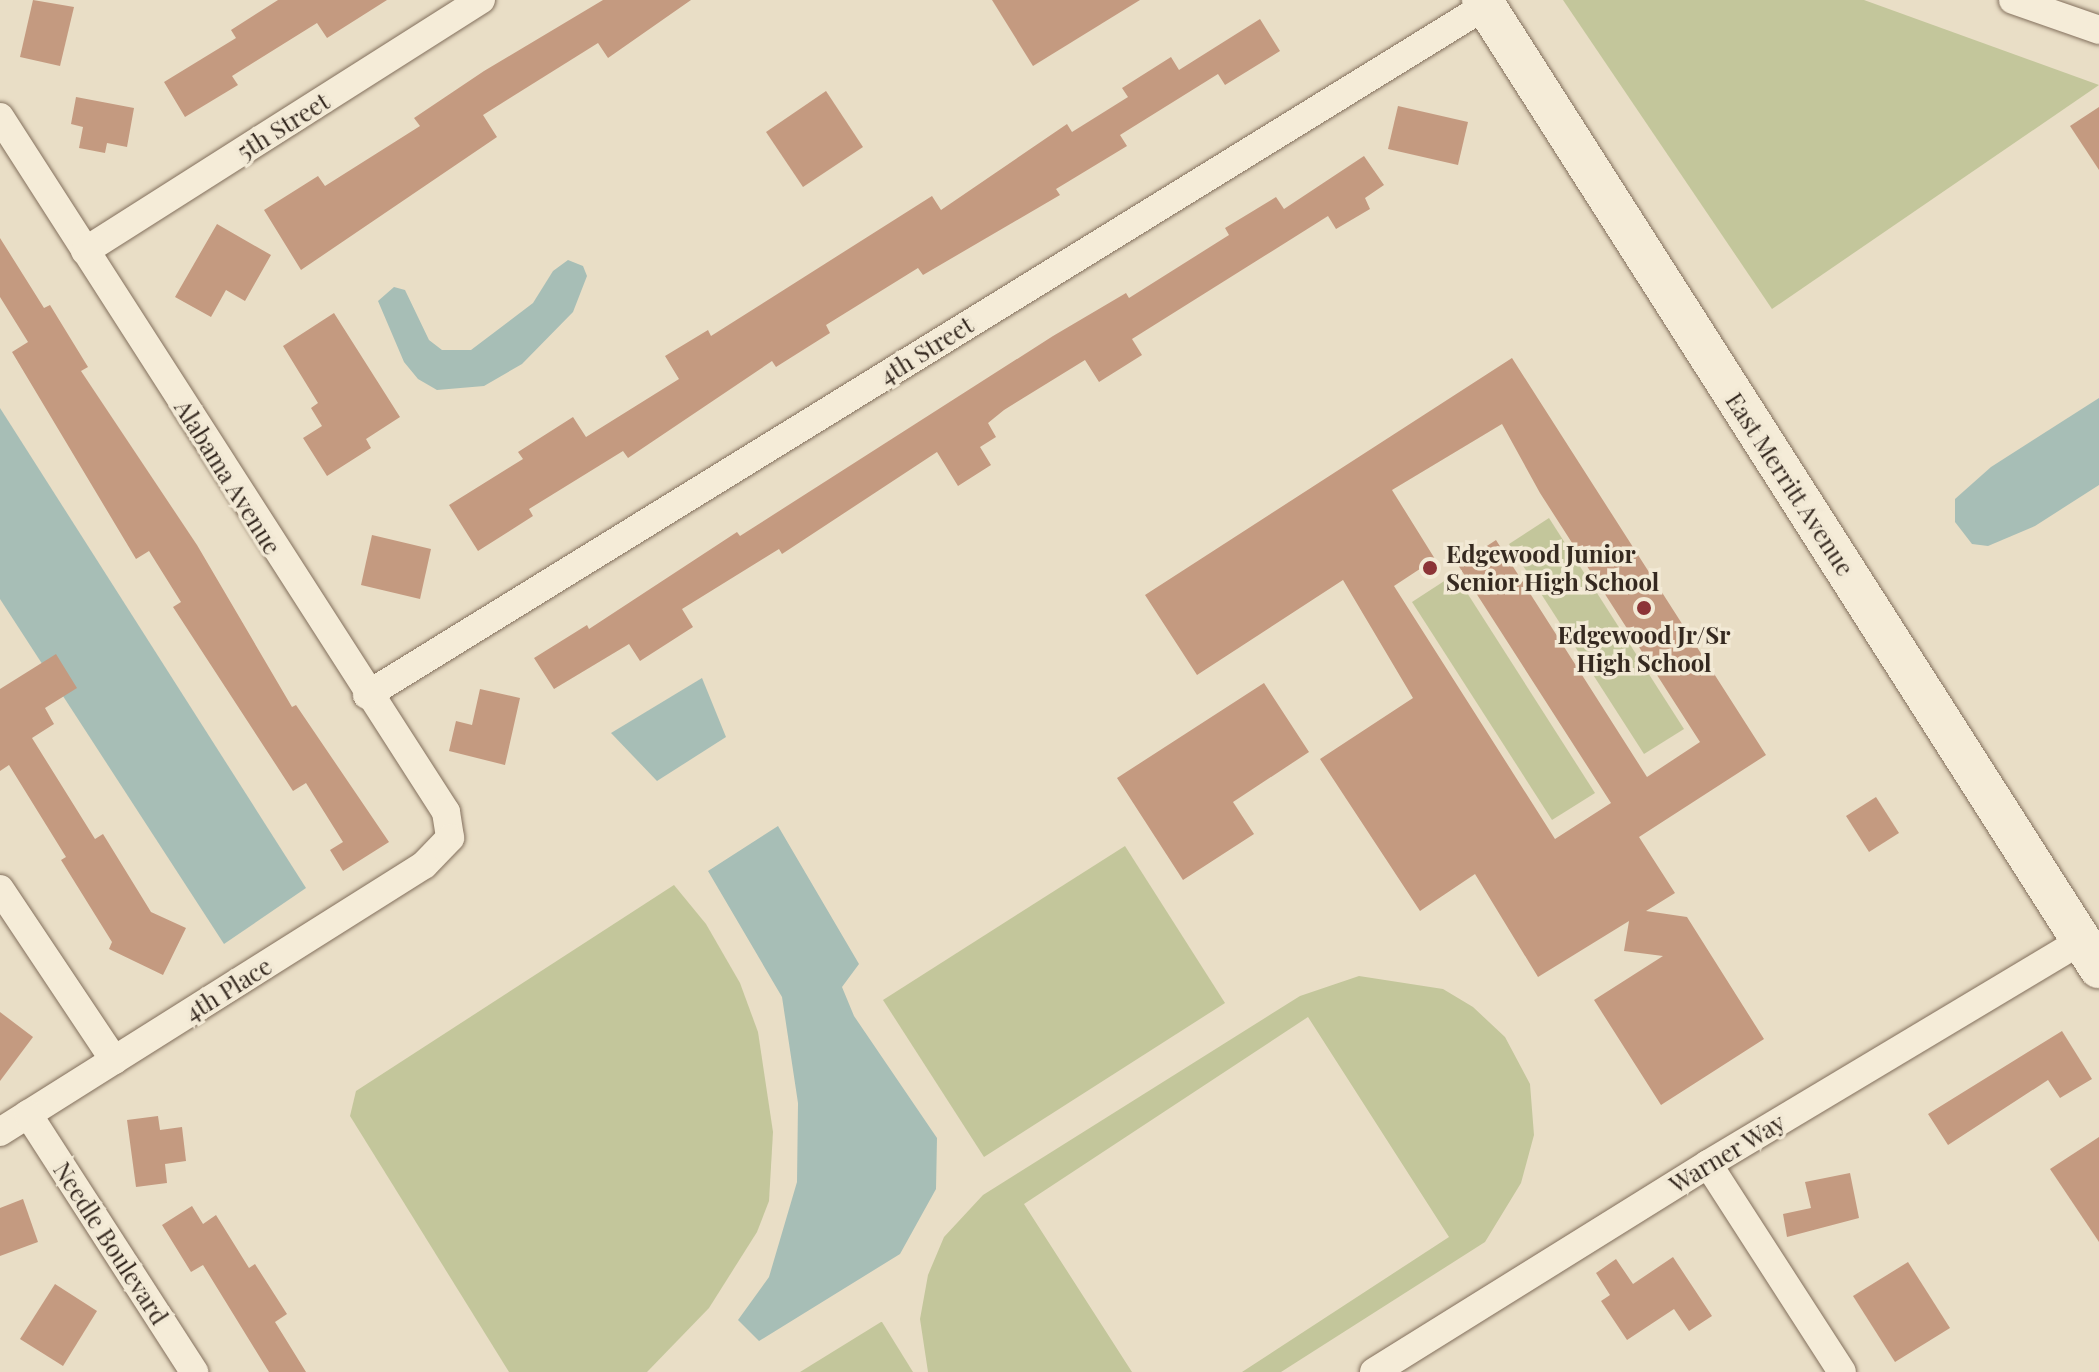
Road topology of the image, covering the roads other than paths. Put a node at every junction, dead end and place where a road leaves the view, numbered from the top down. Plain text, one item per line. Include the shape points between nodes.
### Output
1 (481, 0) edge
2 (2013, 0) edge
3 (1484, 3) edge
4 (2099, 30) edge
5 (0, 117) edge
6 (85, 251) junction
7 (367, 695) junction
8 (450, 838) joint
9 (0, 889) edge
10 (2091, 954) edge
11 (114, 1060) junction
12 (28, 1114) junction
13 (0, 1132) edge
14 (1708, 1164) junction
15 (184, 1369) edge
16 (1374, 1372) edge
17 (1842, 1372) edge

1 - 6 street, 5th Street
2 - 4 street
3 - 7 street, 4th Street
3 - 10 street, East Merritt Avenue
5 - 6 street, Alabama Avenue
6 - 7 street, Alabama Avenue
7 - 8 street, Alabama Avenue via 446,812
8 - 11 street, 4th Place via 424,865
9 - 11 street
10 - 14 street, Warner Way
11 - 12 street, 4th Place
12 - 13 street, 4th Place
12 - 15 street, Needle Boulevard
14 - 16 street, Warner Way
14 - 17 street

